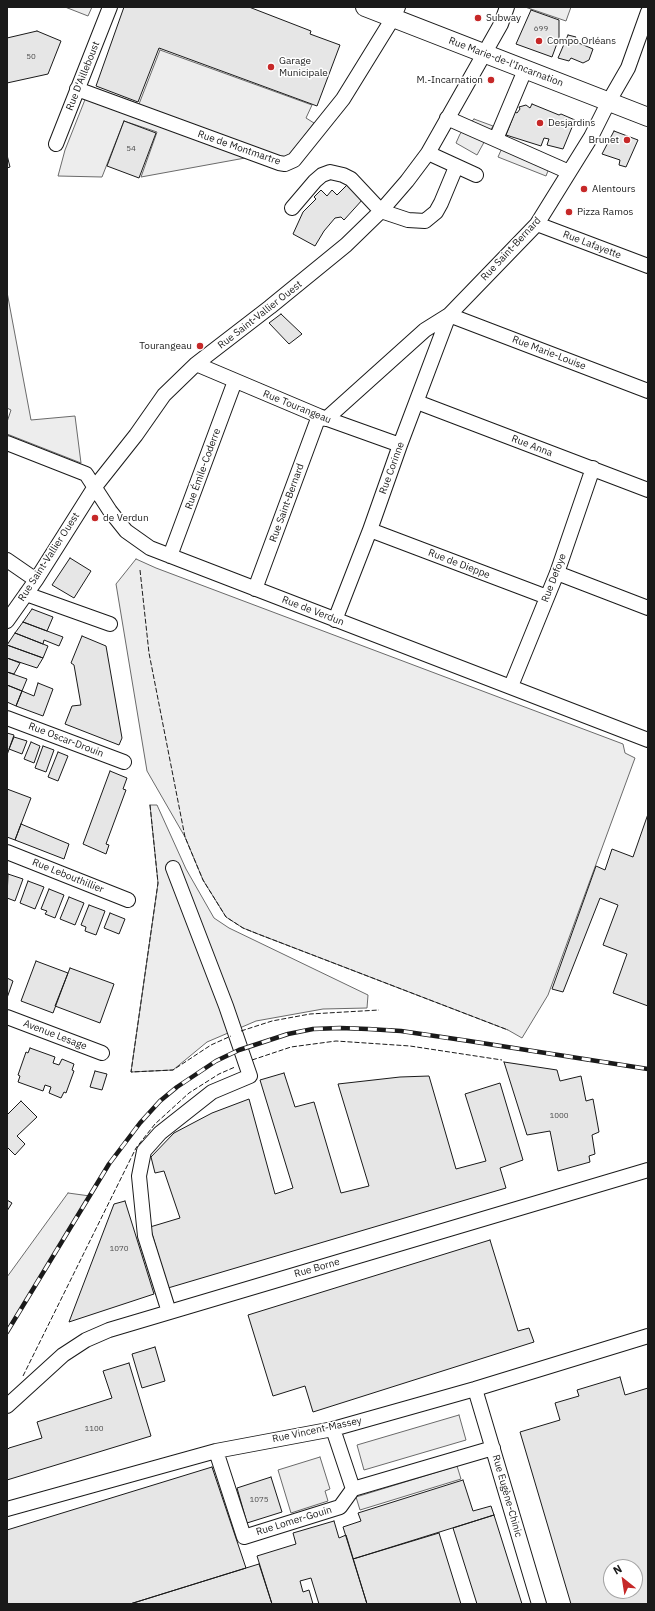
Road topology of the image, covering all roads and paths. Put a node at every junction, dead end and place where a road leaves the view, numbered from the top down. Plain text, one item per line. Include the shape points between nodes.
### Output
1 (110, 7) edge
2 (365, 7) edge
3 (507, 7) edge
4 (396, 12) edge
5 (648, 12) edge
6 (648, 41) edge
7 (484, 54) junction
8 (628, 68) junction
9 (525, 70) junction
10 (77, 89) junction
11 (609, 101) junction
12 (648, 117) edge
13 (447, 118) junction
14 (496, 139) junction
15 (56, 144) dead end
16 (428, 154) junction
17 (456, 167) junction
18 (570, 172) junction
19 (476, 175) dead end
20 (292, 208) dead end
21 (381, 211) junction
22 (537, 224) junction
23 (648, 266) edge
24 (449, 315) junction
25 (196, 364) junction
26 (235, 381) junction
27 (648, 391) edge
28 (417, 402) junction
29 (322, 418) junction
30 (7, 443) edge
31 (400, 445) junction
32 (593, 468) junction
33 (94, 488) junction
34 (648, 490) edge
35 (370, 530) junction
36 (170, 556) junction
37 (7, 560) edge
38 (557, 573) junction
39 (36, 580) junction
40 (255, 589) junction
41 (26, 594) junction
42 (548, 597) junction
43 (648, 608) edge
44 (335, 620) junction
45 (7, 621) edge
46 (110, 624) dead end
47 (511, 686) junction
48 (7, 718) edge
49 (648, 740) edge
50 (124, 762) dead end
51 (7, 852) edge
52 (173, 868) dead end
53 (128, 900) dead end
54 (7, 1021) edge
55 (102, 1053) dead end
56 (648, 1170) edge
57 (169, 1312) junction
58 (648, 1336) edge
59 (475, 1389) junction
60 (7, 1406) edge
61 (333, 1429) junction
62 (493, 1448) junction
63 (216, 1451) junction
64 (353, 1489) junction
65 (7, 1509) edge
66 (539, 1604) edge

1 - 10 street, Rue D'Ailleboust
2 - 4 main road, Rue Marie-de-l'Incarnation
3 - 7 street, Rue Saint-Vallier Ouest
4 - 7 main road, Rue Marie-de-l'Incarnation
4 - 10 street, Rue de Montmartre via 343,99 294,160 285,164
5 - 8 street, Rue Saint-Bernard
6 - 8 street
7 - 9 main road, Rue Marie-de-l'Incarnation
7 - 13 street, Rue Saint-Vallier Ouest
8 - 11 street, Rue Saint-Bernard
9 - 11 main road, Rue Marie-de-l'Incarnation
9 - 14 street
10 - 15 street, Rue D'Ailleboust
11 - 12 main road, Rue Marie-de-l'Incarnation
11 - 18 street, Rue Saint-Bernard
13 - 14 street
13 - 16 street, Rue Saint-Vallier Ouest
14 - 18 street
16 - 17 street
16 - 21 street, Rue Saint-Vallier Ouest
17 - 19 street
17 - 21 street via 436,212 425,221 408,220
18 - 22 street, Rue Saint-Bernard
20 - 21 street via 319,177 330,172 351,180
21 - 25 street, Rue Saint-Vallier Ouest via 308,277
22 - 23 street, Rue Lafayette
22 - 24 street, Rue Saint-Bernard
24 - 27 street, Rue Marie-Louise
24 - 28 street, Rue Corinne
24 - 29 street, Rue Saint-Bernard via 425,330
25 - 26 street, Rue Tourangeau
25 - 33 street, Rue Saint-Vallier Ouest via 164,395
26 - 29 street, Rue Tourangeau
26 - 36 street, Rue Émile-Coderre
28 - 31 street, Rue Corinne
28 - 32 street, Rue Anna
29 - 31 street, Rue Tourangeau
29 - 40 street, Rue Saint-Bernard
30 - 33 street, Rue de Verdun via 86,474
31 - 35 street, Rue Corinne
32 - 34 street, Rue Anna
32 - 38 street, Rue Defoye
33 - 36 street, Rue de Verdun via 126,531 150,548
33 - 39 street, Rue Saint-Vallier Ouest
35 - 42 street, Rue de Dieppe
35 - 44 street, Rue Corinne
36 - 40 street, Rue de Verdun
37 - 39 street
38 - 42 street, Rue Defoye
38 - 43 street
39 - 41 street, Rue Saint-Vallier Ouest
40 - 44 street, Rue de Verdun
41 - 45 street, Rue Saint-Vallier Ouest
41 - 46 street
42 - 47 street, Rue Defoye
44 - 47 street, Rue de Verdun
47 - 49 street, Rue de Verdun
48 - 50 street, Rue Oscar-Drouin
51 - 53 street, Rue Lebouthillier
52 - 57 street via 224,999 250,1076 212,1092 160,1133 144,1151 139,1176 145,1236
54 - 55 street, Avenue Lesage
56 - 57 street, Rue Borne
57 - 60 street, Rue Borne via 86,1340 63,1355
58 - 59 street, Rue Vincent-Massey
59 - 61 street, Rue Vincent-Massey
59 - 62 street, Rue Eugène-Chinic
61 - 63 street, Rue Vincent-Massey
61 - 64 street
62 - 64 street
62 - 66 street, Rue Eugène-Chinic
63 - 64 street, Rue Lomer-Gouin via 244,1537 340,1507
63 - 65 street, Rue Vincent-Massey

